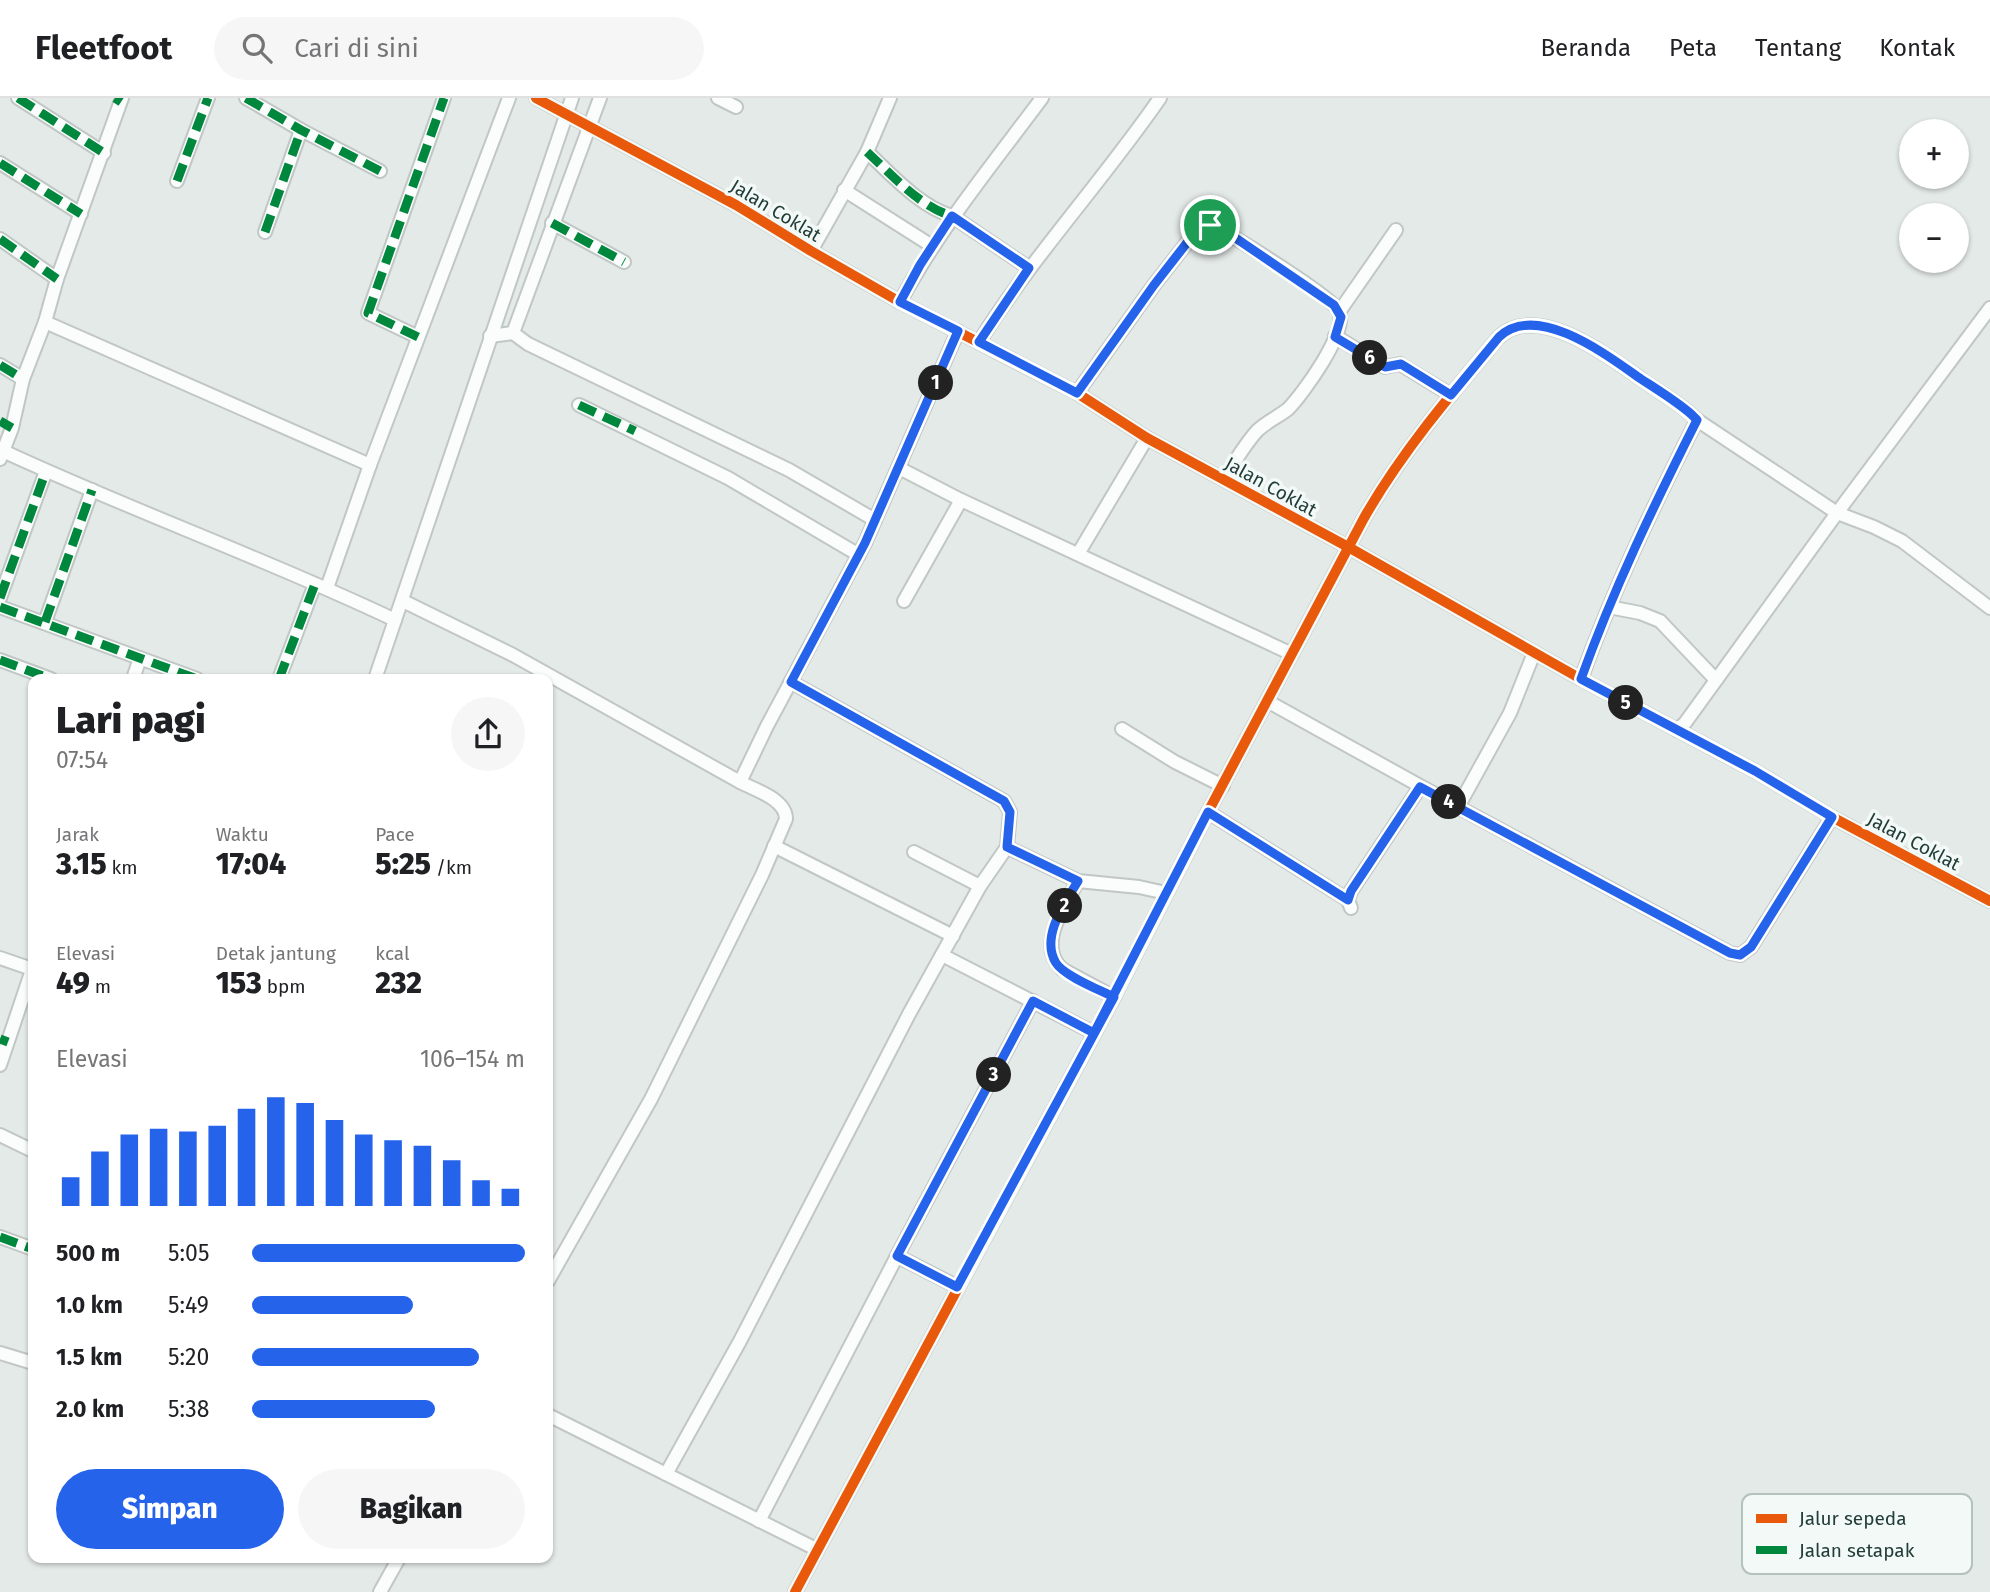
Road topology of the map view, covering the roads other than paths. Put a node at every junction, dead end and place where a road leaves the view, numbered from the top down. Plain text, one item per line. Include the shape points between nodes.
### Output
1 (18, 98) edge
2 (208, 98) edge
3 (246, 98) edge
4 (444, 98) edge
5 (509, 98) edge
6 (536, 98) edge
7 (572, 98) edge
8 (600, 98) edge
9 (718, 98) edge
10 (890, 98) edge
11 (1042, 98) edge
12 (1160, 98) edge
13 (119, 99) edge
14 (736, 107) dead end
15 (566, 114) junction
16 (589, 128) junction
17 (301, 130) junction
18 (867, 152) junction
19 (104, 153) junction
20 (0, 163) edge
21 (380, 171) dead end
22 (177, 181) dead end
23 (845, 190) junction
24 (81, 214) junction
25 (952, 216) junction
26 (552, 223) junction
27 (1396, 230) dead end
28 (265, 232) dead end
29 (0, 239) edge
30 (932, 246) junction
31 (811, 251) junction
32 (624, 262) dead end
33 (1026, 265) junction
34 (57, 279) junction
35 (900, 302) junction
36 (1989, 309) edge
37 (1339, 312) junction
38 (45, 322) junction
39 (958, 331) junction
40 (513, 333) junction
41 (490, 335) junction
42 (418, 337) junction
43 (1335, 337) junction
44 (979, 342) junction
45 (0, 365) edge
46 (23, 379) junction
47 (1077, 393) junction
48 (1451, 395) junction
49 (579, 405) dead end
50 (1697, 420) junction
51 (6, 425) edge
52 (1147, 438) junction
53 (1, 455) edge
54 (370, 465) junction
55 (899, 468) junction
56 (46, 471) junction
57 (1223, 480) junction
58 (92, 491) junction
59 (961, 500) junction
60 (1837, 513) junction
61 (875, 520) junction
62 (1350, 548) junction
63 (1078, 554) junction
64 (859, 555) junction
65 (321, 586) junction
66 (0, 598) edge
67 (403, 601) junction
68 (904, 601) dead end
69 (0, 607) edge
70 (1609, 607) junction
71 (1990, 608) edge
72 (396, 620) junction
73 (45, 622) junction
74 (1534, 653) junction
75 (1292, 654) junction
76 (140, 658) junction
77 (0, 660) edge
78 (38, 674) edge
79 (135, 674) edge
80 (183, 674) edge
81 (281, 674) edge
82 (377, 674) edge
83 (547, 674) edge
84 (553, 677) edge
85 (1581, 679) junction
86 (1716, 680) junction
87 (791, 682) junction
88 (1267, 701) junction
89 (1122, 729) dead end
90 (1677, 730) junction
91 (740, 782) junction
92 (1223, 786) junction
93 (1420, 787) junction
94 (1458, 807) junction
95 (1208, 812) junction
96 (1832, 817) junction
97 (774, 846) junction
98 (1007, 847) junction
99 (914, 852) dead end
100 (1078, 881) junction
101 (979, 886) junction
102 (1166, 893) junction
103 (1990, 901) edge
104 (953, 936) junction
105 (942, 955) junction
106 (0, 958) edge
107 (28, 966) edge
108 (28, 981) edge
109 (1114, 997) junction
110 (1033, 1001) junction
111 (1094, 1033) junction
112 (4, 1041) edge
113 (0, 1065) edge
114 (0, 1135) edge
115 (28, 1149) edge
116 (0, 1237) edge
117 (28, 1247) edge
118 (897, 1256) junction
119 (553, 1272) edge
120 (957, 1287) junction
121 (0, 1353) edge
122 (28, 1361) edge
123 (553, 1418) edge
124 (666, 1474) junction
125 (759, 1521) junction
126 (816, 1549) junction
127 (396, 1563) edge
128 (380, 1592) edge
129 (794, 1592) edge

1 - 19 street
2 - 22 street
3 - 17 street
4 - 42 street via 368,313
5 - 42 street
6 - 15 street, Jalan Coklat
7 - 15 street
8 - 16 street
9 - 14 street
10 - 18 street
11 - 25 street
12 - 33 street
13 - 19 street
15 - 16 street, Jalan Coklat
15 - 41 street
16 - 26 street
16 - 31 street, Jalan Coklat via 736,205
17 - 21 street
17 - 28 street
18 - 23 street
18 - 25 street via 940,212
19 - 24 street
20 - 24 street
23 - 30 street
23 - 31 street
24 - 34 street
25 - 30 street
25 - 33 street
26 - 32 street
26 - 40 street
27 - 37 street
29 - 34 street
30 - 35 street
31 - 35 street, Jalan Coklat
33 - 44 street
34 - 38 street
35 - 39 street, Jalan Coklat
36 - 60 street
37 - 43 street via 1341,322
37 - 47 street via 1316,291 1237,239 1214,226 1205,227 1193,235 1154,285
38 - 46 street
38 - 54 street
39 - 44 street, Jalan Coklat
39 - 55 street
40 - 41 street
40 - 61 street via 789,470
41 - 67 street
42 - 54 street
43 - 48 street via 1385,367 1401,364
43 - 57 street via 1294,402 1259,429
44 - 47 street, Jalan Coklat
45 - 46 street
46 - 51 street
47 - 52 street, Jalan Coklat
48 - 50 street via 1499,337 1523,325 1563,333 1590,345
48 - 62 street via 1373,502
49 - 64 street via 728,478
50 - 60 street
50 - 70 street
51 - 53 street
52 - 57 street, Jalan Coklat
52 - 63 street
53 - 56 street
54 - 65 street
55 - 59 street
55 - 61 street
56 - 58 street
56 - 66 street
57 - 62 street, Jalan Coklat
58 - 65 street
58 - 73 street
59 - 63 street
59 - 68 street
60 - 71 street via 1891,534
60 - 86 street
61 - 64 street
62 - 74 street, Jalan Coklat
62 - 75 street
63 - 75 street
64 - 87 street
65 - 72 street
65 - 81 street
67 - 72 street
67 - 83 street
69 - 73 street
70 - 85 street
70 - 86 street via 1660,621
72 - 82 street
73 - 76 street
74 - 85 street, Jalan Coklat
74 - 94 street via 1510,713
75 - 88 street
76 - 79 street
76 - 80 street
77 - 78 street
84 - 91 street
85 - 90 street, Jalan Coklat
86 - 90 street
87 - 91 street
87 - 98 street via 1004,801 1010,812
88 - 92 street
88 - 93 street
89 - 92 street
90 - 96 street, Jalan Coklat
91 - 97 street via 777,801 786,813
92 - 95 street
93 - 94 street
93 - 95 street via 1351,891 1350,904
94 - 96 street via 1740,955 1751,947
95 - 102 street
96 - 103 street, Jalan Coklat
97 - 104 street
97 - 119 street via 651,1099
98 - 100 street
98 - 101 street
99 - 101 street
100 - 102 street
100 - 109 street via 1051,934 1056,964
101 - 104 street
102 - 109 street
104 - 105 street
105 - 110 street
105 - 124 street
106 - 107 street
108 - 112 street
109 - 111 street
110 - 111 street
110 - 118 street
111 - 120 street
112 - 113 street
114 - 115 street
116 - 117 street
118 - 120 street
118 - 125 street
120 - 126 street
121 - 122 street
123 - 124 street
124 - 125 street
125 - 126 street
126 - 129 street
127 - 128 street

